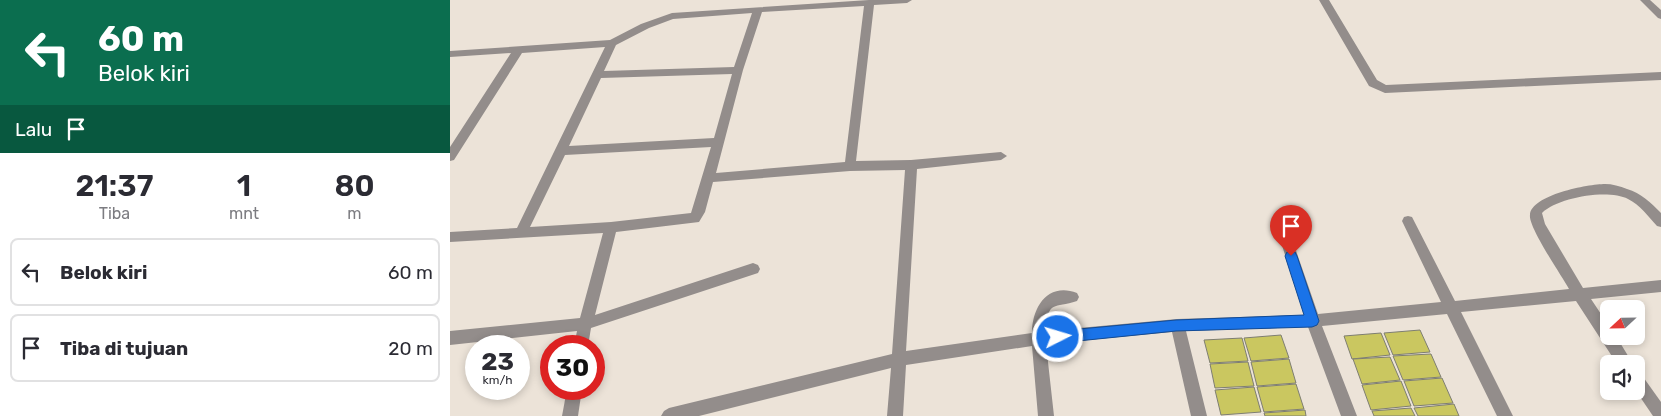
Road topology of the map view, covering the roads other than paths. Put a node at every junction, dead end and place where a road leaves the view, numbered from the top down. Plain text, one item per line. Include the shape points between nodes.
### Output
1 (907, 0) edge
2 (1324, 0) edge
3 (1645, 0) edge
4 (888, 1) edge
5 (869, 3) junction
6 (758, 9) junction
7 (1661, 16) edge
8 (612, 43) junction
9 (518, 50) junction
10 (450, 54) edge
11 (738, 70) junction
12 (596, 75) junction
13 (1661, 76) edge
14 (719, 142) junction
15 (561, 151) junction
16 (1001, 156) dead end
17 (450, 157) edge
18 (911, 165) junction
19 (850, 166) junction
20 (709, 178) junction
21 (1408, 221) dead end
22 (1661, 222) edge
23 (611, 227) junction
24 (520, 234) junction
25 (450, 237) edge
26 (1286, 240) dead end
27 (753, 269) dead end
28 (1661, 286) edge
29 (1580, 295) junction
30 (1072, 297) dead end
31 (1450, 307) junction
32 (1312, 321) junction
33 (585, 324) junction
34 (1176, 326) junction
35 (583, 335) edge
36 (450, 338) edge
37 (1039, 338) junction
38 (1620, 355) edge
39 (900, 359) junction
40 (1645, 392) edge
41 (572, 400) edge
42 (1661, 415) edge
43 (570, 416) edge
44 (669, 416) edge
45 (895, 416) edge
46 (1046, 416) edge
47 (1199, 416) edge
48 (1349, 416) edge
49 (1505, 416) edge

1 - 4 street
2 - 13 street via 1373,83 1385,89
3 - 7 street
4 - 5 street
5 - 6 street
5 - 19 street
6 - 8 street via 672,16
6 - 11 street
8 - 9 street
8 - 12 street
9 - 10 street
9 - 17 street
11 - 12 street
11 - 14 street
12 - 15 street
14 - 15 street
14 - 20 street
15 - 24 street
16 - 18 street
18 - 19 street
18 - 39 street
19 - 20 street
20 - 23 street via 699,212 692,220
21 - 31 street
22 - 29 street via 1643,203 1614,190 1592,191 1542,205 1536,211 1536,220
23 - 24 street
23 - 33 street
24 - 25 street
26 - 32 street
27 - 33 street
28 - 29 street
29 - 31 street
29 - 38 street
30 - 37 street via 1048,302 1043,309
31 - 32 street
31 - 49 street
32 - 34 street
32 - 48 street
33 - 35 street
33 - 36 street
34 - 37 street
34 - 47 street
37 - 39 street
37 - 46 street
39 - 44 street
39 - 45 street
40 - 42 street
41 - 43 street

